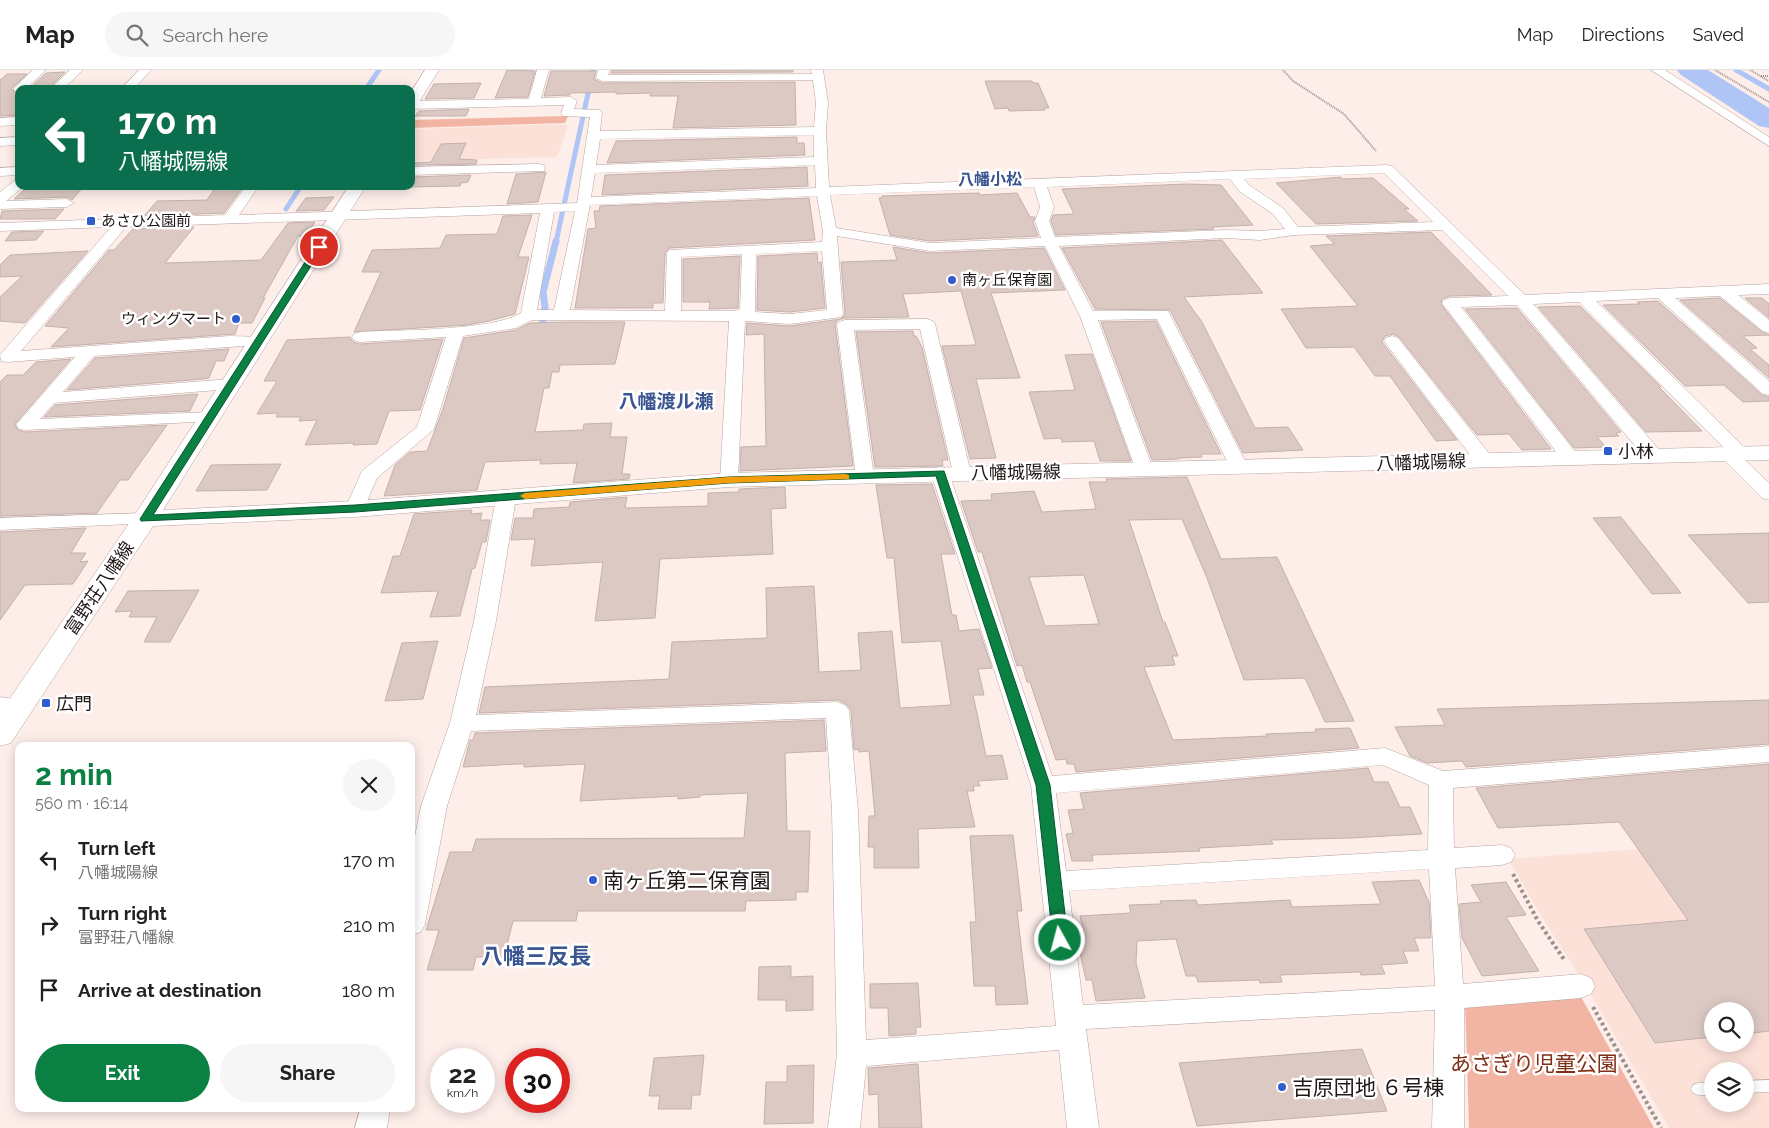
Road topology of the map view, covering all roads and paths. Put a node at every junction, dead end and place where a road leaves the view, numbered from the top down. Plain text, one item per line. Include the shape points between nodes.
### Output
1 (40, 70) edge
2 (77, 70) edge
3 (145, 70) edge
4 (432, 70) edge
5 (543, 70) edge
6 (604, 70) edge
7 (1283, 70) edge
8 (1657, 70) edge
9 (1715, 70) edge
10 (1750, 70) edge
11 (671, 74) edge
12 (818, 74) edge
13 (1760, 76) junction
14 (1769, 76) edge
15 (1769, 81) edge
16 (23, 85) edge
17 (60, 85) edge
18 (131, 85) edge
19 (415, 98) edge
20 (534, 101) junction
21 (1769, 102) edge
22 (415, 104) edge
23 (15, 121) edge
24 (0, 122) edge
25 (820, 131) junction
26 (594, 135) junction
27 (15, 141) edge
28 (0, 142) edge
29 (1769, 142) edge
30 (820, 161) junction
31 (539, 168) dead end
32 (588, 169) junction
33 (1387, 169) junction
34 (15, 171) edge
35 (415, 171) edge
36 (0, 172) edge
37 (1234, 176) junction
38 (1040, 184) junction
39 (15, 187) edge
40 (250, 190) edge
41 (355, 190) edge
42 (823, 192) junction
43 (0, 199) edge
44 (67, 203) dead end
45 (580, 205) junction
46 (0, 206) edge
47 (551, 209) junction
48 (338, 216) junction
49 (229, 219) junction
50 (123, 222) junction
51 (1444, 226) junction
52 (0, 227) edge
53 (1294, 231) junction
54 (829, 238) junction
55 (1049, 240) junction
56 (749, 250) junction
57 (1769, 289) edge
58 (1724, 291) junction
59 (1662, 294) junction
60 (1583, 297) junction
61 (1521, 300) junction
62 (555, 314) junction
63 (530, 315) junction
64 (673, 316) junction
65 (737, 316) junction
66 (1088, 316) junction
67 (1769, 328) edge
68 (456, 332) junction
69 (360, 337) dead end
70 (261, 340) junction
71 (1392, 341) dead end
72 (88, 352) junction
73 (4, 360) edge
74 (231, 384) junction
75 (1769, 390) edge
76 (48, 398) junction
77 (210, 417) junction
78 (1769, 453) edge
79 (1735, 454) junction
80 (1654, 456) junction
81 (1572, 458) junction
82 (1484, 460) junction
83 (1239, 467) junction
84 (1144, 469) junction
85 (951, 473) junction
86 (865, 476) junction
87 (729, 480) junction
88 (1769, 494) edge
89 (506, 498) junction
90 (355, 508) junction
91 (145, 519) junction
92 (0, 524) edge
93 (10, 706) edge
94 (462, 723) junction
95 (0, 736) edge
96 (1769, 754) edge
97 (1441, 780) junction
98 (1043, 785) junction
99 (1502, 855) joint
100 (1441, 858) junction
101 (1054, 882) junction
102 (415, 903) edge
103 (1581, 986) junction
104 (1450, 997) junction
105 (1071, 1028) junction
106 (852, 1054) junction
107 (1769, 1086) edge
108 (1754, 1087) edge
109 (374, 1112) edge
110 (371, 1128) edge
111 (844, 1128) edge
112 (1083, 1128) edge
113 (1448, 1128) edge
114 (1661, 1128) edge

1 - 16 street
2 - 17 street
3 - 18 street
4 - 19 main road
5 - 20 street
6 - 11 street via 602,78
7 - 33 path via 1293,81 1344,114 1372,145
8 - 29 street
9 - 21 path
10 - 13 path
11 - 12 street
12 - 25 street via 822,103
13 - 14 path
13 - 15 path
20 - 22 street
20 - 26 street via 571,101 567,113 596,113
23 - 24 street
25 - 26 street
25 - 30 street
26 - 32 street
27 - 28 street
30 - 32 street
30 - 42 street
31 - 35 street
32 - 45 street
33 - 37 street
33 - 51 street
34 - 36 street
37 - 38 street
37 - 53 street via 1244,188 1278,210
38 - 42 street
38 - 55 street via 1047,207 1042,221
39 - 43 street
40 - 49 street
41 - 48 main road, 富野荘八幡線
42 - 45 street
42 - 54 street
44 - 46 street
45 - 47 street
45 - 62 street
47 - 48 street
47 - 63 street
48 - 49 street
48 - 70 main road, 富野荘八幡線
49 - 50 street
50 - 52 street
50 - 73 street
51 - 53 street
51 - 61 street
53 - 55 street via 1275,235
54 - 55 street via 930,246
54 - 56 street
54 - 65 street via 834,314 790,319
55 - 66 street
56 - 64 street via 674,253
56 - 65 street via 748,311
57 - 58 street
58 - 59 street
58 - 67 street
59 - 60 street
59 - 75 street
60 - 61 street
60 - 79 street
61 - 80 street
61 - 81 street via 1450,303
62 - 63 street
62 - 64 street
63 - 68 street via 516,322
64 - 65 street
65 - 87 street
66 - 83 street via 1162,314
66 - 84 street
68 - 69 street
68 - 90 street via 425,429 369,475
70 - 72 street via 192,342
70 - 74 main road, 富野荘八幡線
71 - 82 street
72 - 73 street
72 - 76 street
74 - 76 street
74 - 77 main road, 富野荘八幡線
76 - 77 street via 25,425
77 - 91 main road, 富野荘八幡線
78 - 79 main road, 八幡城陽線
79 - 80 main road, 八幡城陽線
79 - 88 street
80 - 81 main road, 八幡城陽線
81 - 82 main road, 八幡城陽線
82 - 83 main road, 八幡城陽線
83 - 84 main road, 八幡城陽線
84 - 85 main road, 八幡城陽線
85 - 86 main road, 八幡城陽線
85 - 86 street via 927,324 845,325
85 - 98 street
86 - 87 main road, 八幡城陽線
87 - 89 main road, 八幡城陽線
89 - 90 main road, 八幡城陽線
89 - 94 street via 485,621
90 - 91 main road, 八幡城陽線
91 - 92 street
91 - 93 main road, 富野荘八幡線
93 - 95 main road, 富野荘八幡線
94 - 102 street via 434,806
94 - 106 street via 837,710 846,810
96 - 97 street
97 - 98 street via 1385,756
97 - 100 street
98 - 101 street
99 - 100 street
99 - 103 path via 1538,921
100 - 101 street
100 - 104 street
101 - 105 street
103 - 104 street
103 - 114 path
104 - 105 street
104 - 113 street
105 - 106 street
105 - 112 street
106 - 111 street
107 - 108 lane
109 - 110 street

